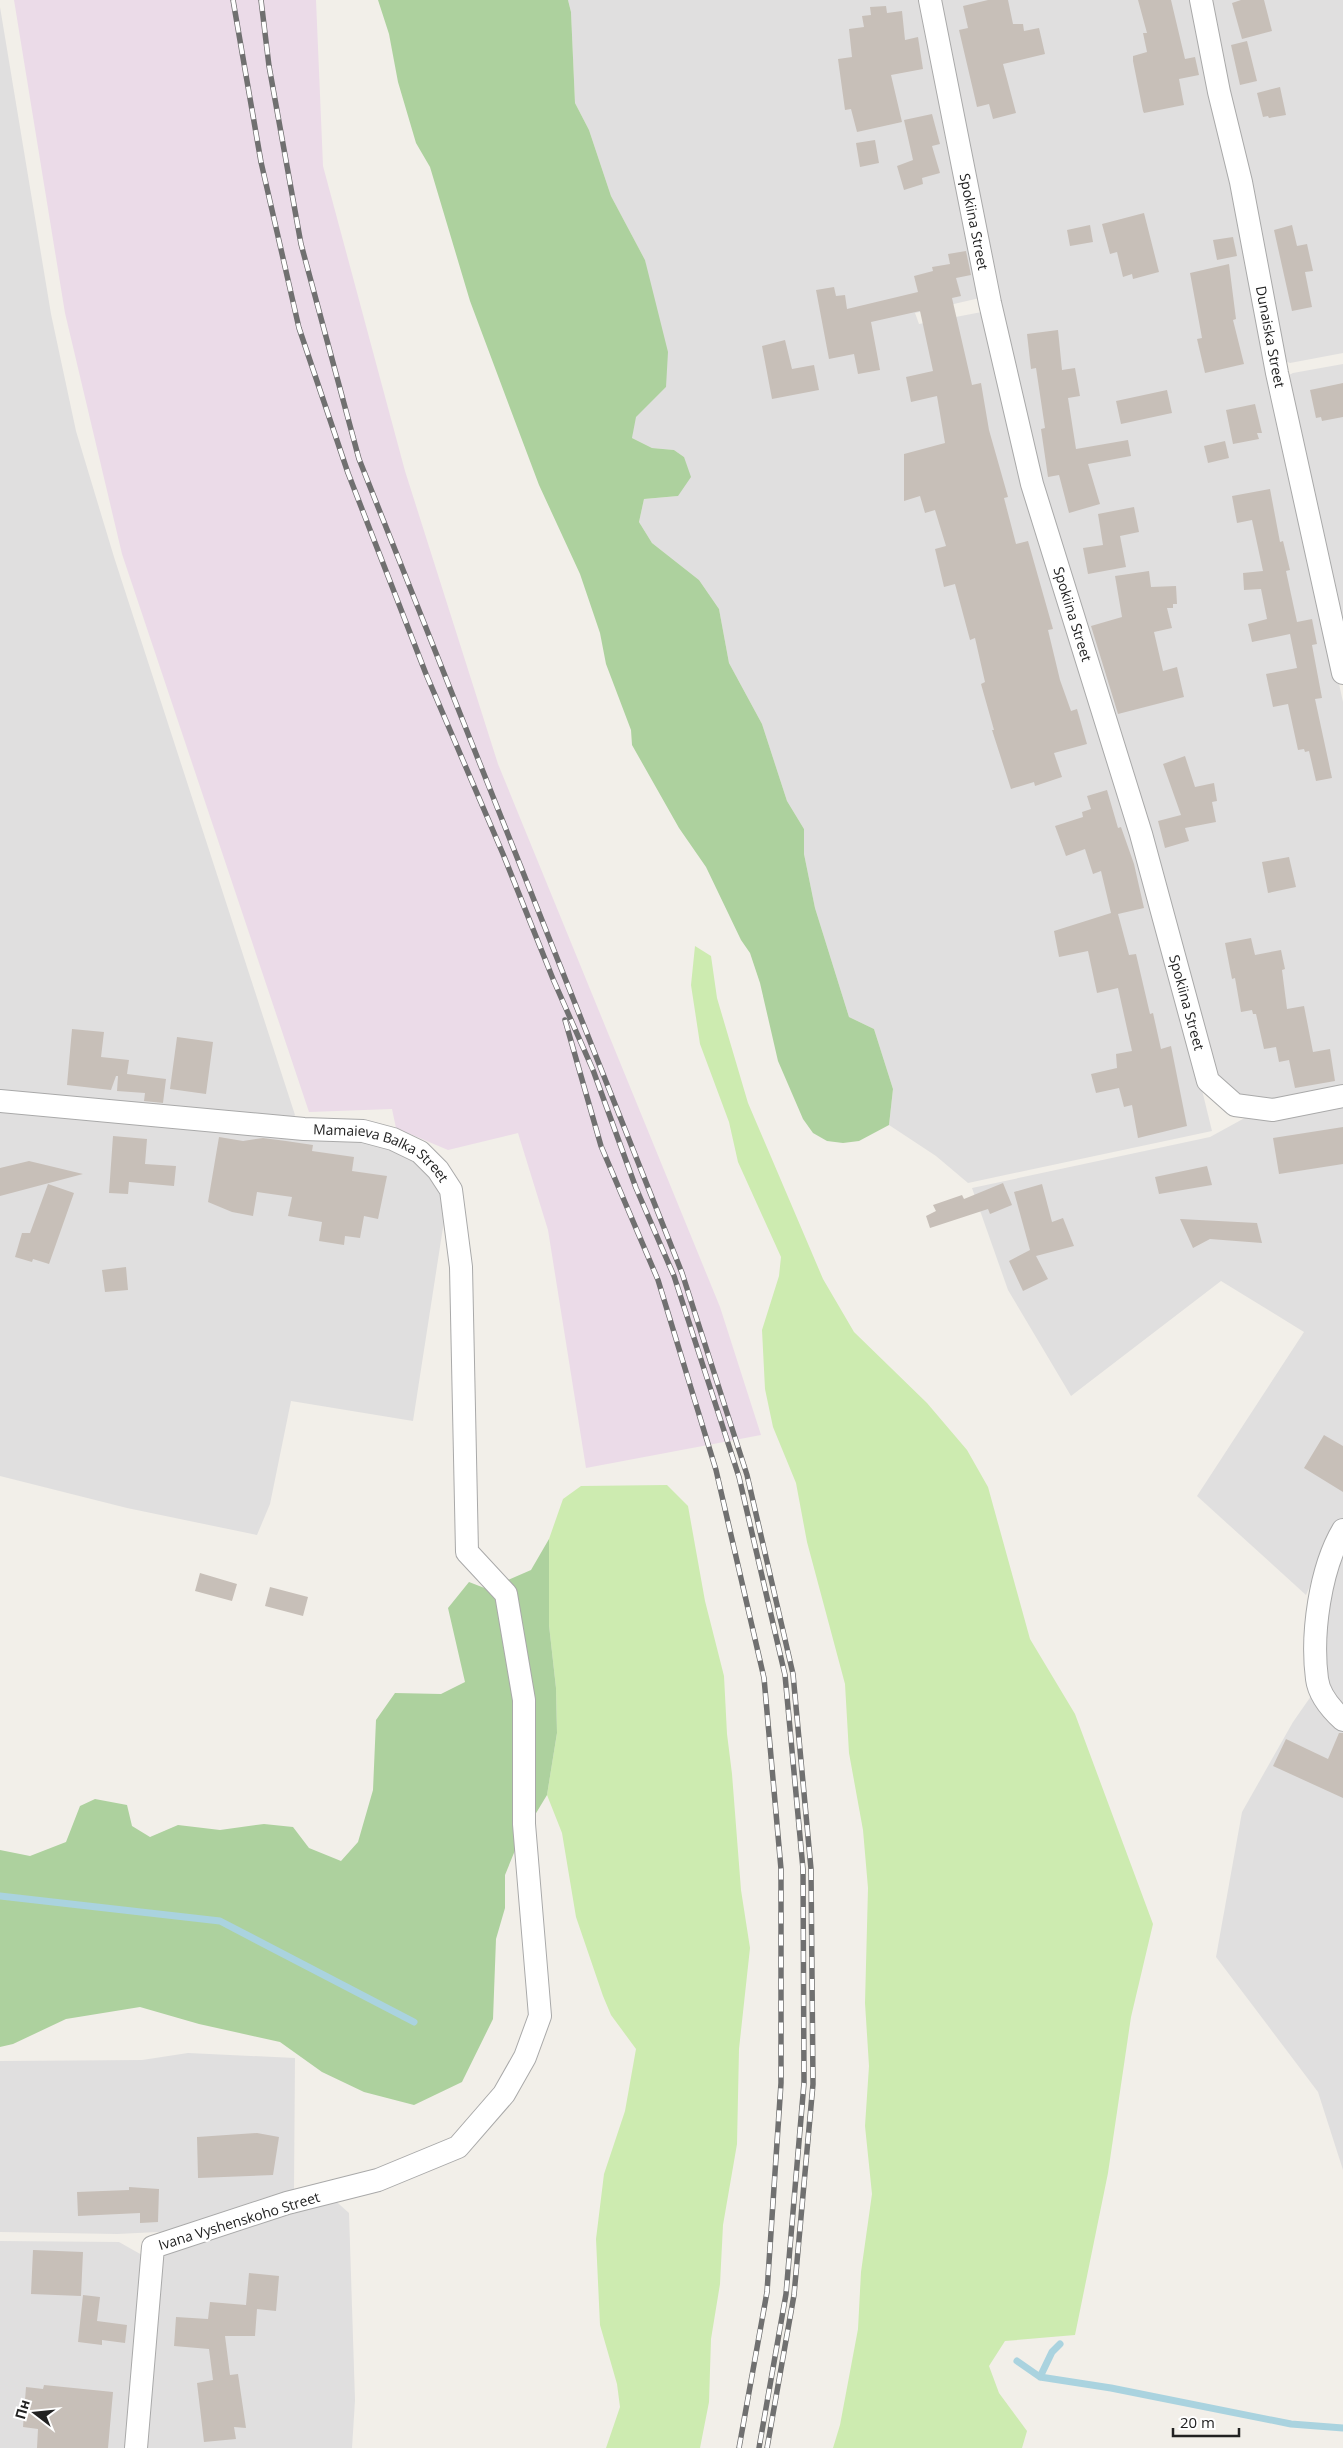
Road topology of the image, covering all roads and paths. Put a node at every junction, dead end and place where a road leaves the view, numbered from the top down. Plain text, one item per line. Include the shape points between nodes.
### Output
1 (930, 0) edge
2 (1202, 0) edge
3 (1343, 673) edge
4 (1343, 1096) edge
5 (0, 1101) edge
6 (1343, 1530) edge
7 (1343, 1720) edge
8 (458, 2147) joint
9 (136, 2448) edge

1 - 4 street, Spokiina Street via 990,303 1032,484 1141,834 1208,1081 1235,1105 1273,1110
2 - 3 street, Dunaiska Street via 1277,373
5 - 8 street, Mamaieva Balka Street via 304,1129 363,1131 393,1139 420,1152 438,1170 451,1190 461,1267 467,1552 506,1594 524,1700 524,1824 540,2016 525,2057 504,2094
6 - 7 street via 1332,1548 1316,1620 1317,1680 1329,1706
8 - 9 street, Ivana Vyshenskoho Street via 378,2180 287,2203 153,2247

